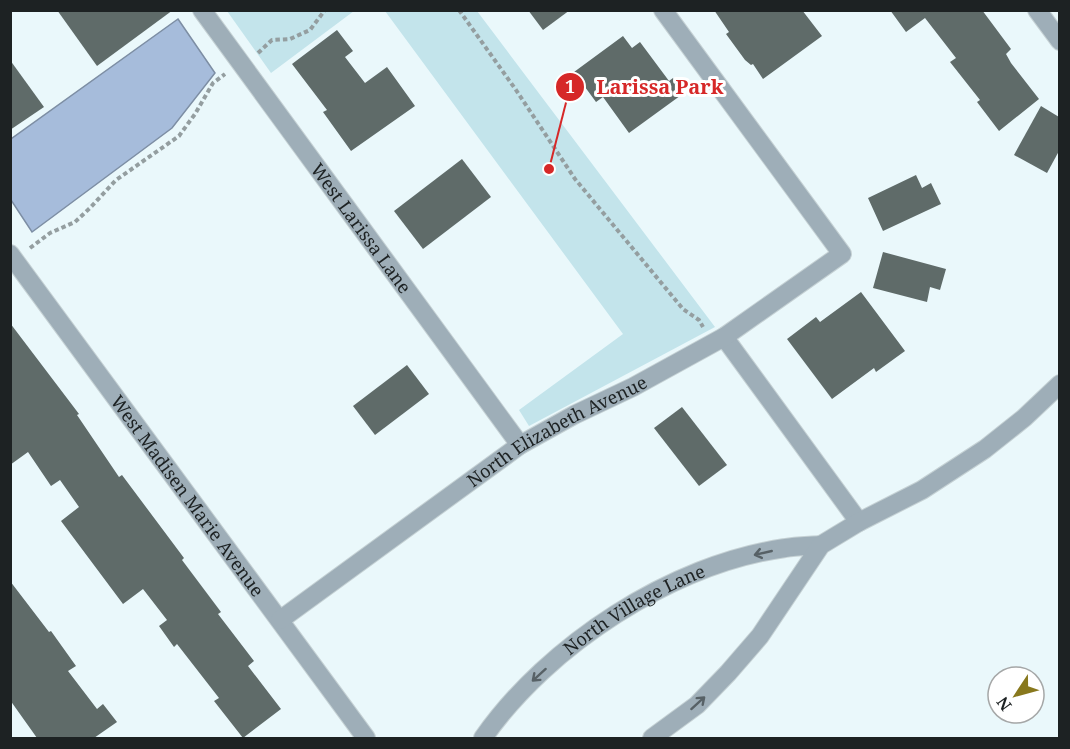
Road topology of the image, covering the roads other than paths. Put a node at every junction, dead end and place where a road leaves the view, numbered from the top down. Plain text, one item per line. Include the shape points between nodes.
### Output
1 (202, 10) edge
2 (663, 10) edge
3 (1037, 10) edge
4 (1059, 41) edge
5 (10, 254) edge
6 (724, 337) junction
7 (1059, 384) edge
8 (520, 445) junction
9 (859, 522) junction
10 (821, 545) junction
11 (280, 620) junction
12 (366, 738) edge
13 (483, 738) edge
14 (652, 738) edge

1 - 8 street, West Larissa Lane
2 - 6 street, North Elizabeth Avenue via 842,254
3 - 4 street
5 - 11 street, West Madisen Marie Avenue
6 - 8 street, North Elizabeth Avenue
6 - 9 street
7 - 9 street, North Village Lane via 986,449 922,490
8 - 11 street, North Elizabeth Avenue
9 - 10 street, North Village Lane
10 -> 13 street, North Village Lane via 784,548 721,564 622,611 539,675
14 -> 10 street, North Village Lane via 697,705 728,673 760,636
11 - 12 street, West Madisen Marie Avenue

